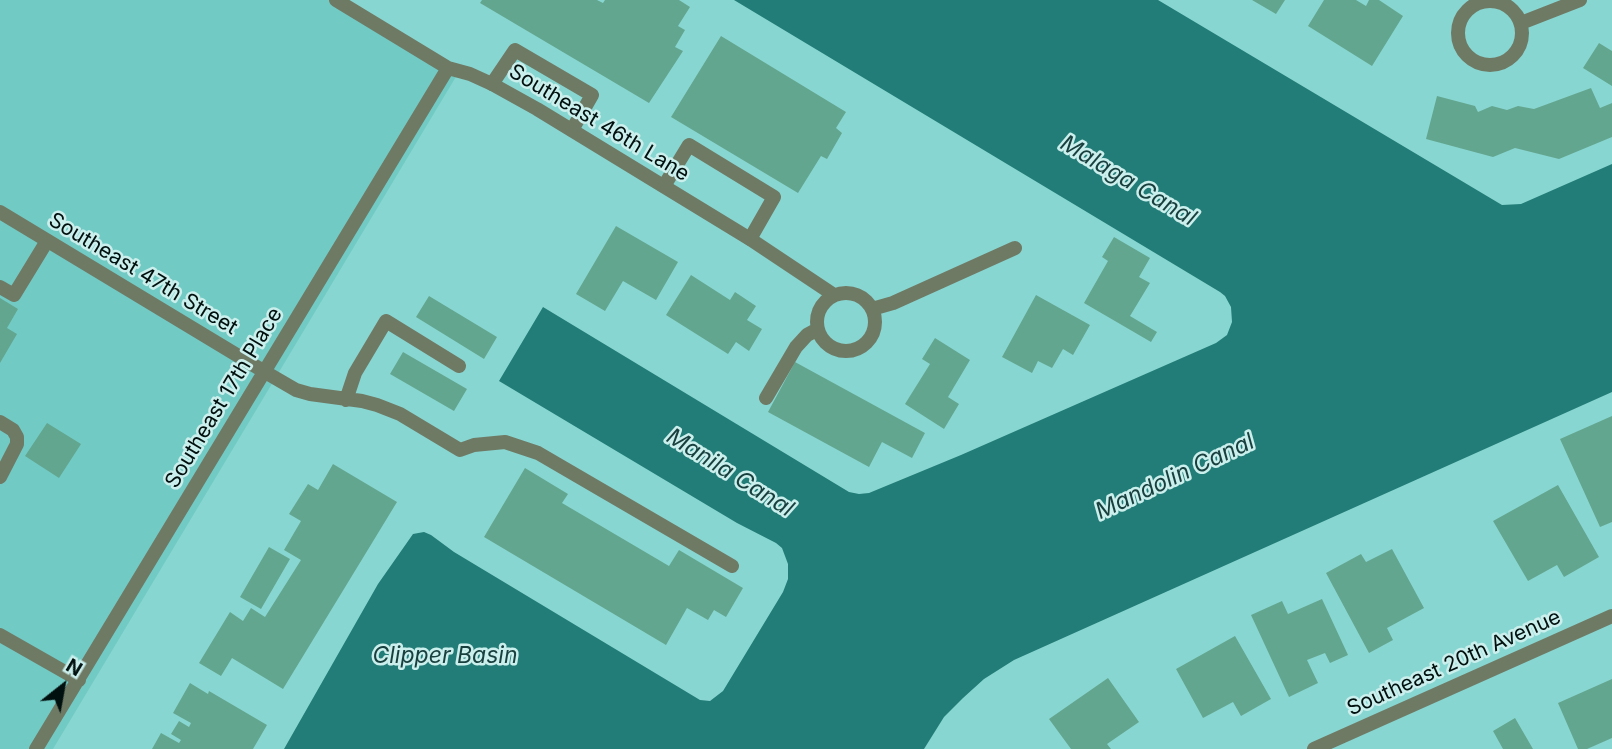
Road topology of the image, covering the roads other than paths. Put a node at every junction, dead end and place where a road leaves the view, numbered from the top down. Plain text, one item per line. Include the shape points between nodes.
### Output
1 (336, 0) edge
2 (1580, 0) edge
3 (1471, 2) edge
4 (1521, 23) junction
5 (448, 68) junction
6 (492, 84) junction
7 (572, 130) junction
8 (664, 186) junction
9 (0, 212) edge
10 (750, 239) junction
11 (47, 241) junction
12 (1015, 248) dead end
13 (0, 287) edge
14 (834, 296) junction
15 (872, 309) junction
16 (818, 329) junction
17 (459, 366) dead end
18 (265, 372) junction
19 (766, 398) dead end
20 (346, 400) junction
21 (0, 422) edge
22 (0, 477) edge
23 (732, 566) dead end
24 (1612, 616) edge
25 (0, 635) edge
26 (79, 680) junction
27 (36, 749) edge
28 (1314, 749) edge

1 - 5 street, Southeast 46th Lane
2 - 4 street
3 - 4 street via 1502,3
3 - 4 street via 1458,32 1465,53 1484,64 1506,61 1514,54 1523,34
5 - 6 street, Southeast 46th Lane
5 - 18 street, Southeast 17th Place
6 - 7 street, Southeast 46th Lane
6 - 7 street via 515,50 592,96
7 - 8 street, Southeast 46th Lane
8 - 10 street, Southeast 46th Lane
8 - 10 street via 689,145 774,197
9 - 11 street, Southeast 47th Street
10 - 14 street, Southeast 46th Lane
11 - 13 street via 14,295
11 - 18 street, Southeast 47th Street
12 - 15 street
14 - 15 street, Southeast 46th Lane via 851,293
14 - 16 street via 820,310
15 - 16 street via 874,330 861,347 851,351 830,346
16 - 19 street via 796,347
17 - 20 street via 386,321 355,373
18 - 20 street, Southeast 47th Street via 296,390
18 - 26 street, Southeast 17th Place
20 - 23 street, Southeast 47th Street via 369,402 400,414 460,450 505,442 538,453
21 - 22 street via 13,430 18,444
24 - 28 street, Southeast 20th Avenue
25 - 26 street
26 - 27 street, Southeast 17th Place

